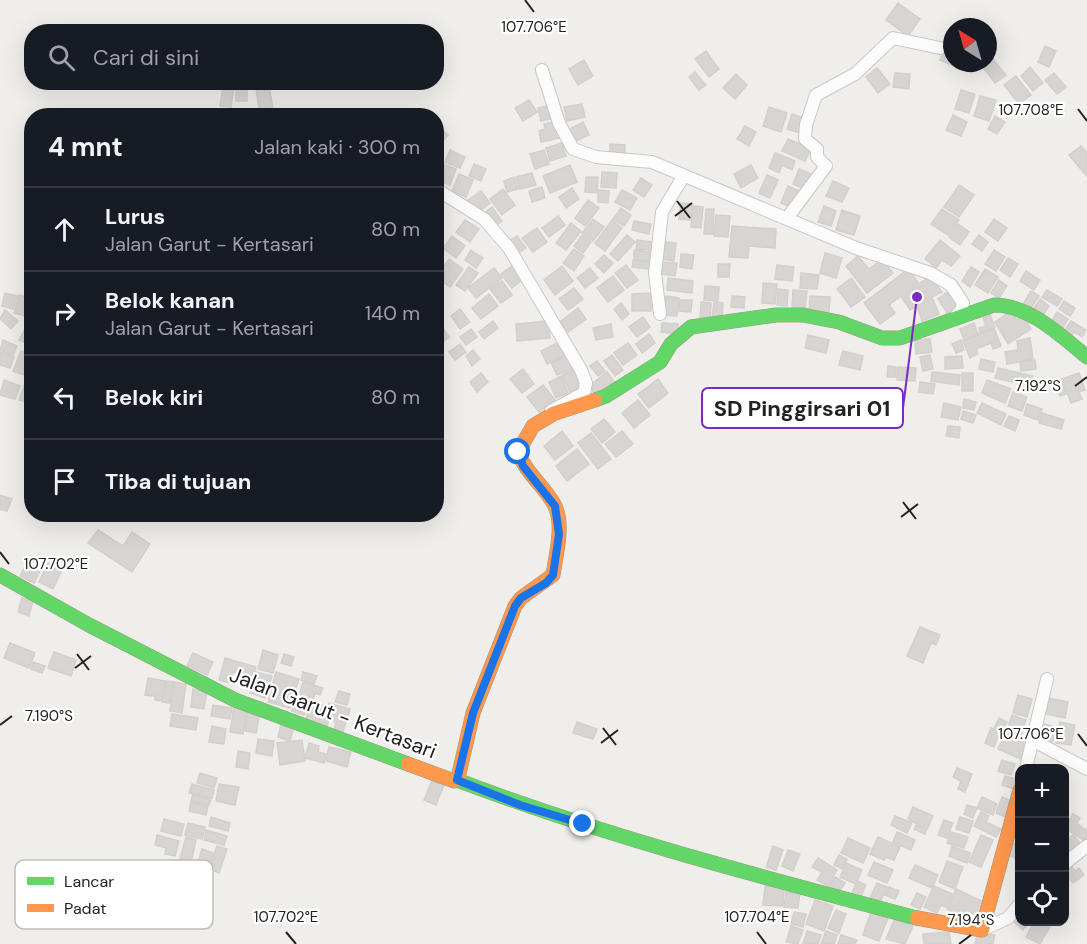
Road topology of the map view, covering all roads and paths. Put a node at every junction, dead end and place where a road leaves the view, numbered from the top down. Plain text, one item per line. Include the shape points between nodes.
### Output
1 (940, 48) dead end
2 (542, 70) dead end
3 (683, 177) junction
4 (444, 194) edge
5 (787, 218) junction
6 (660, 314) dead end
7 (953, 318) junction
8 (1087, 357) edge
9 (533, 426) junction
10 (0, 575) edge
11 (1047, 679) dead end
12 (1034, 741) junction
13 (1027, 764) edge
14 (1087, 769) edge
15 (457, 780) junction
16 (1015, 808) edge
17 (1087, 846) edge
18 (1069, 861) edge
19 (1015, 910) edge
20 (982, 930) junction

1 - 5 street via 893,38 855,74 816,95 805,139 817,149 817,157 826,166
2 - 3 street via 559,123 573,149 596,157 652,162
3 - 5 street
3 - 6 street via 662,212 655,273
4 - 9 street via 484,219 509,248 584,377 584,393 563,402
5 - 7 street via 856,248 930,273 951,285 963,303
7 - 8 street via 1005,304 1037,320
7 - 9 street via 900,338 882,338 839,322 803,315 690,327 671,344 660,362 642,374 606,396 553,414
9 - 15 street, Jalan Garut - Kertasari via 518,452 523,466 557,512 556,568 550,579 515,606 473,713
10 - 15 street, Jalan Garut - Kertasari via 235,700
11 - 12 street
12 - 13 street
12 - 14 street
15 - 20 street via 520,805 700,862 920,919
16 - 20 street
17 - 18 street
19 - 20 street via 1008,918

